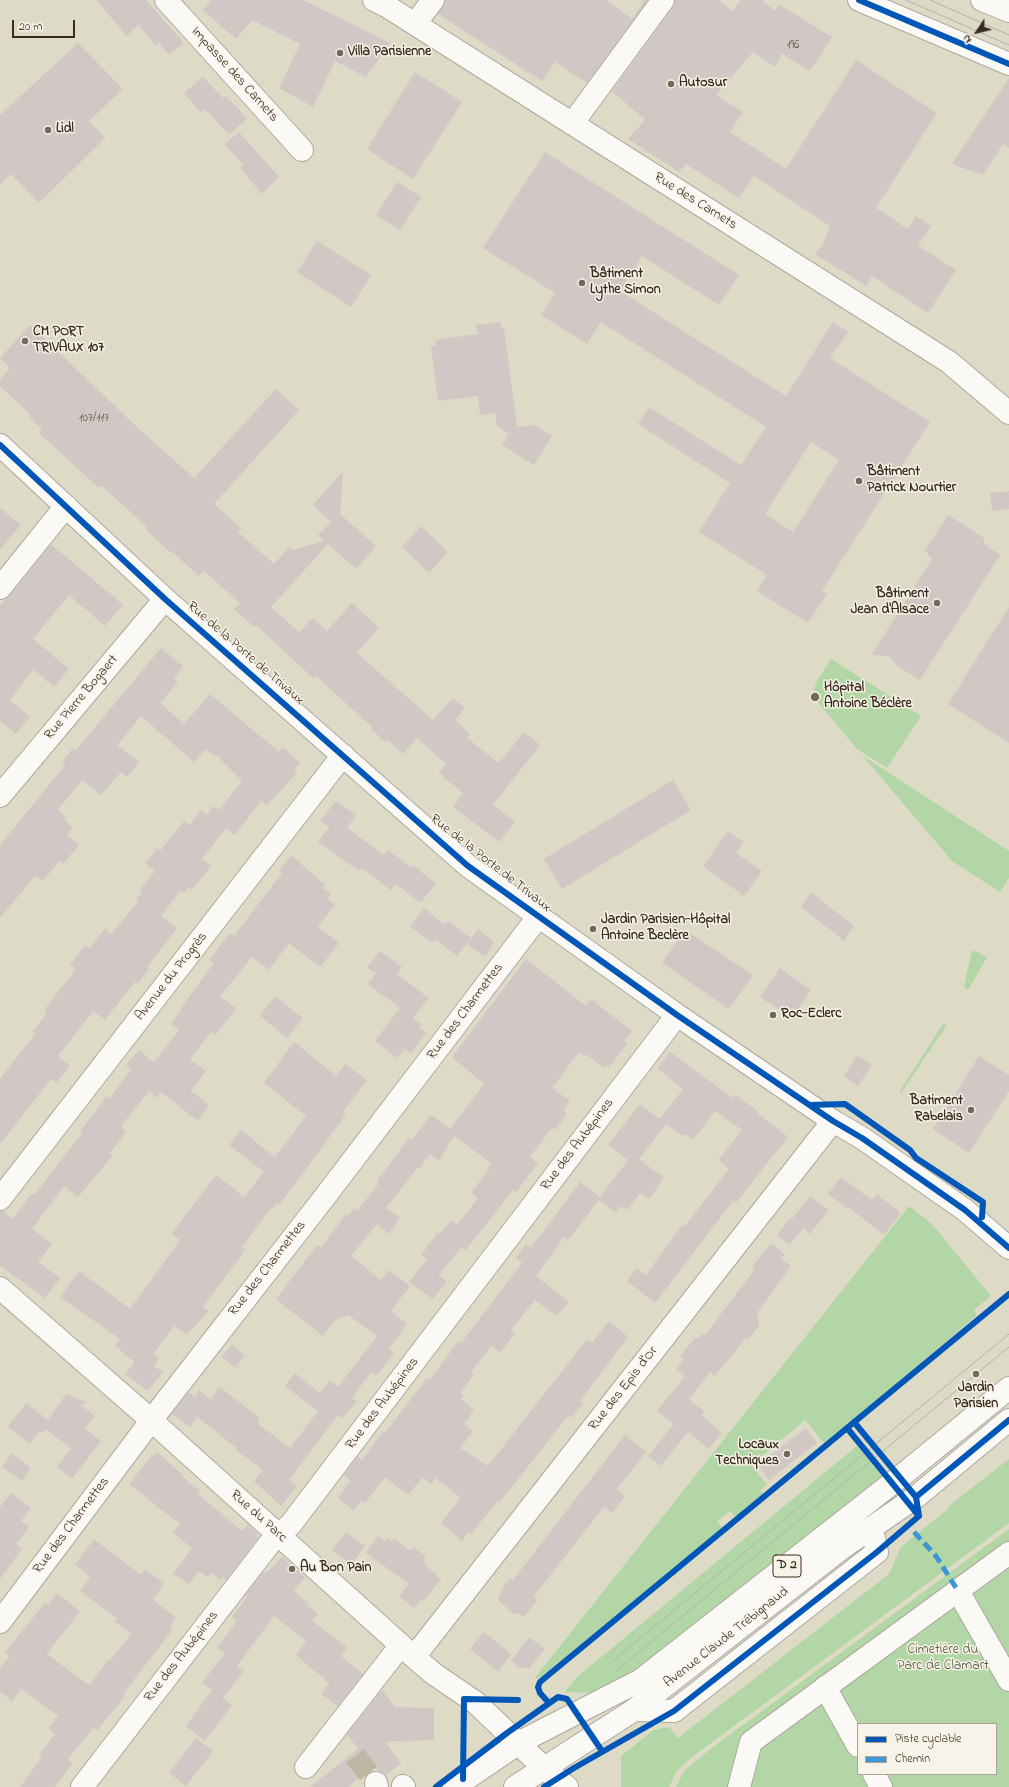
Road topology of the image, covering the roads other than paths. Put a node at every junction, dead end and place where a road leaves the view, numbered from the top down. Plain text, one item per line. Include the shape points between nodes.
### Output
1 (166, 0) edge
2 (374, 0) edge
3 (433, 0) edge
4 (663, 0) edge
5 (859, 0) edge
6 (982, 0) edge
7 (1009, 11) edge
8 (415, 24) junction
9 (1009, 64) edge
10 (572, 124) junction
11 (302, 150) dead end
12 (1009, 413) edge
13 (0, 445) edge
14 (66, 506) junction
15 (0, 588) edge
16 (165, 599) junction
17 (343, 755) junction
18 (0, 796) edge
19 (538, 917) junction
20 (677, 1015) junction
21 (833, 1120) junction
22 (0, 1198) edge
23 (965, 1210) junction
24 (1009, 1228) edge
25 (1009, 1248) edge
26 (0, 1288) edge
27 (1009, 1388) edge
28 (151, 1420) junction
29 (1009, 1420) edge
30 (279, 1535) junction
31 (1009, 1553) edge
32 (958, 1591) junction
33 (0, 1622) edge
34 (408, 1651) junction
35 (1009, 1680) edge
36 (825, 1687) junction
37 (518, 1743) junction
38 (857, 1744) edge
39 (306, 1768) dead end
40 (544, 1768) junction
41 (875, 1775) edge
42 (82, 1787) edge
43 (454, 1787) edge
44 (515, 1787) edge
45 (567, 1787) edge
46 (739, 1787) edge
47 (881, 1787) edge

1 - 11 street, Impasse des Carnets
2 - 8 street, Rue des Carnets
3 - 8 street
4 - 10 street
5 - 9 street
6 - 7 street
8 - 10 street, Rue des Carnets
10 - 12 street, Rue des Carnets via 949,362
13 - 14 street, Rue de la Porte de Trivaux
14 - 15 street
14 - 16 street, Rue de la Porte de Trivaux
16 - 17 street, Rue de la Porte de Trivaux
16 - 18 street, Rue Pierre Bogaert
17 - 19 street, Rue de la Porte de Trivaux via 412,819 468,866
17 - 22 street, Avenue du Progrès
19 - 20 street, Rue de la Porte de Trivaux
19 - 28 street, Rue des Charmettes
20 - 21 street, Rue de la Porte de Trivaux
20 - 30 street, Rue des Aubépines via 292,1524
21 - 23 street, Rue de la Porte de Trivaux
21 - 34 street, Rue des Epis d'Or
23 - 24 street, Rue de la Porte de Trivaux
23 - 25 street, Rue de la Porte de Trivaux
26 - 28 street, Rue du Parc
27 - 37 street, D 2 via 641,1680
28 - 30 street, Rue du Parc
28 - 33 street, Rue des Charmettes
29 - 40 street, Avenue Claude Trébignaud / D 2 via 916,1497 842,1548 634,1710
30 - 34 street, Rue du Parc
30 - 42 street, Rue des Aubépines via 270,1543
31 - 32 street
32 - 35 street
32 - 36 street
34 - 37 street, Rue du Parc via 434,1674 475,1702
34 - 39 street, Rue des Epis d'Or
36 - 38 street
36 - 46 street via 751,1742
37 - 40 street, Rue du Parc
37 - 43 street, D 2
40 - 44 street, Avenue Claude Trébignaud / D 2
40 - 45 street
41 - 47 street

